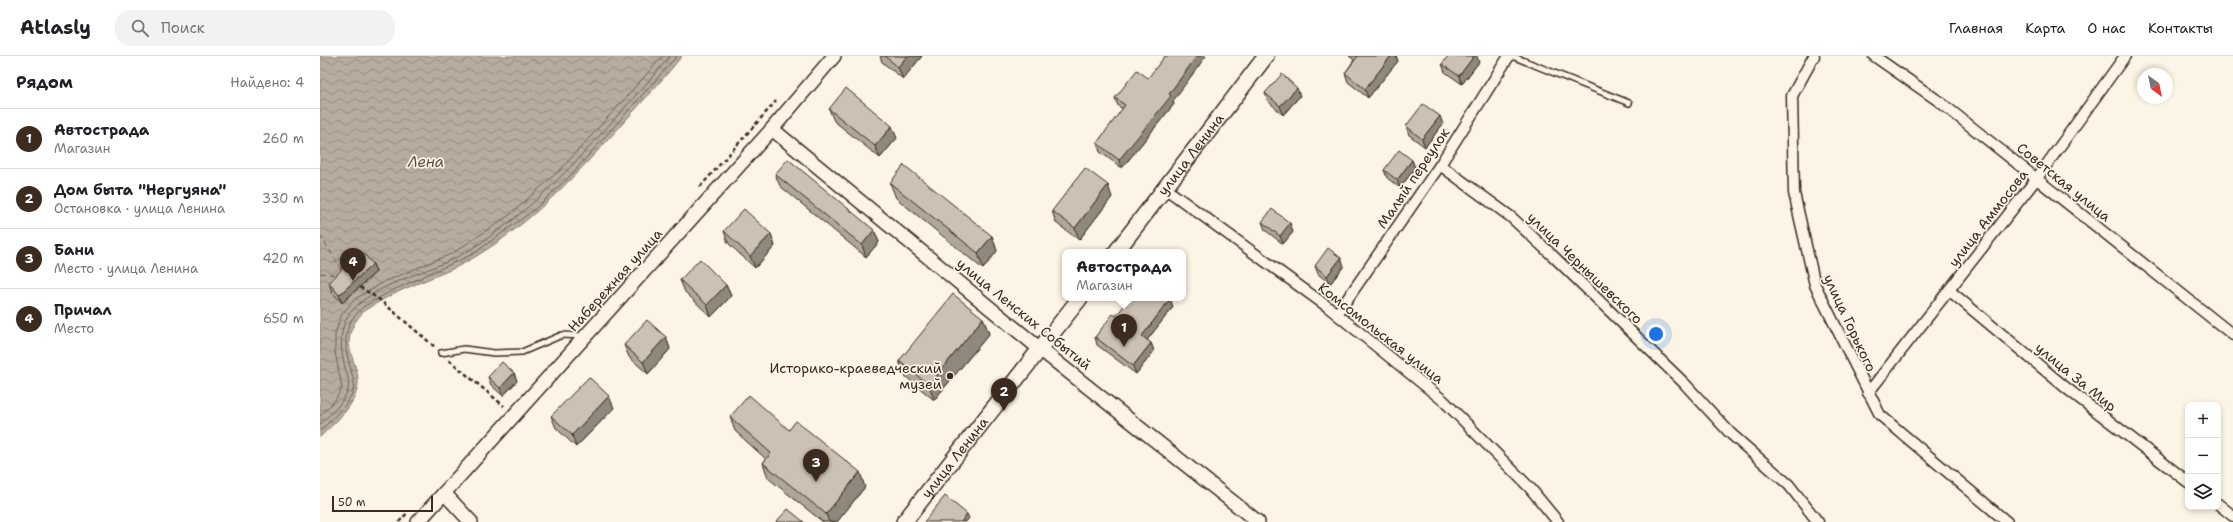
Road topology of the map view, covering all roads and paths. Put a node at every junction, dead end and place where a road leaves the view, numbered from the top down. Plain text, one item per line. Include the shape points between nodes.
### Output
1 (834, 56) edge
2 (1266, 56) edge
3 (1508, 56) edge
4 (1512, 56) edge
5 (1814, 56) edge
6 (1874, 56) edge
7 (2125, 56) edge
8 (1629, 103) dead end
9 (772, 129) junction
10 (1440, 165) junction
11 (2037, 178) junction
12 (1166, 189) junction
13 (1118, 249) edge
14 (360, 287) dead end
15 (1950, 291) junction
16 (1078, 301) edge
17 (1337, 314) junction
18 (2233, 335) edge
19 (586, 336) junction
20 (1040, 349) junction
21 (441, 353) junction
22 (1868, 393) junction
23 (504, 406) dead end
24 (2185, 480) edge
25 (444, 493) junction
26 (2221, 506) edge
27 (2233, 516) edge
28 (418, 522) edge
29 (471, 522) edge
30 (904, 522) edge
31 (1258, 522) edge
32 (1558, 522) edge
33 (1818, 522) edge
34 (2007, 522) edge

1 - 9 street, Набережная улица
2 - 12 main road, улица Ленина
3 - 10 street, Малый переулок
4 - 8 lane
5 - 22 street, улица Горького via 1792,96 1794,193 1815,285
6 - 11 street, Советская улица via 1940,102
7 - 11 street, улица Аммосова
9 - 19 street, Набережная улица
9 - 20 street, улица Ленских Событий
10 - 17 street, Малый переулок
10 - 33 street, улица Чернышевского via 1511,217 1552,255 1684,383 1730,433 1789,485
11 - 15 street, улица Аммосова
11 - 18 street, Советская улица
12 - 13 main road, улица Ленина
12 - 17 street, Комсомольская улица
14 - 21 path via 380,300
15 - 22 street, улица Аммосова
15 - 24 street, улица За Мир via 2065,387
16 - 20 main road, улица Ленина
17 - 32 street, Комсомольская улица via 1444,400 1530,488
19 - 21 lane via 562,335 522,352 494,353 464,349
19 - 25 street, Набережная улица
20 - 30 main road, улица Ленина
20 - 31 street, улица Ленских Событий
21 - 23 path
22 - 34 street, улица Горького via 1880,415
25 - 28 street, Набережная улица
25 - 29 street
26 - 27 street

